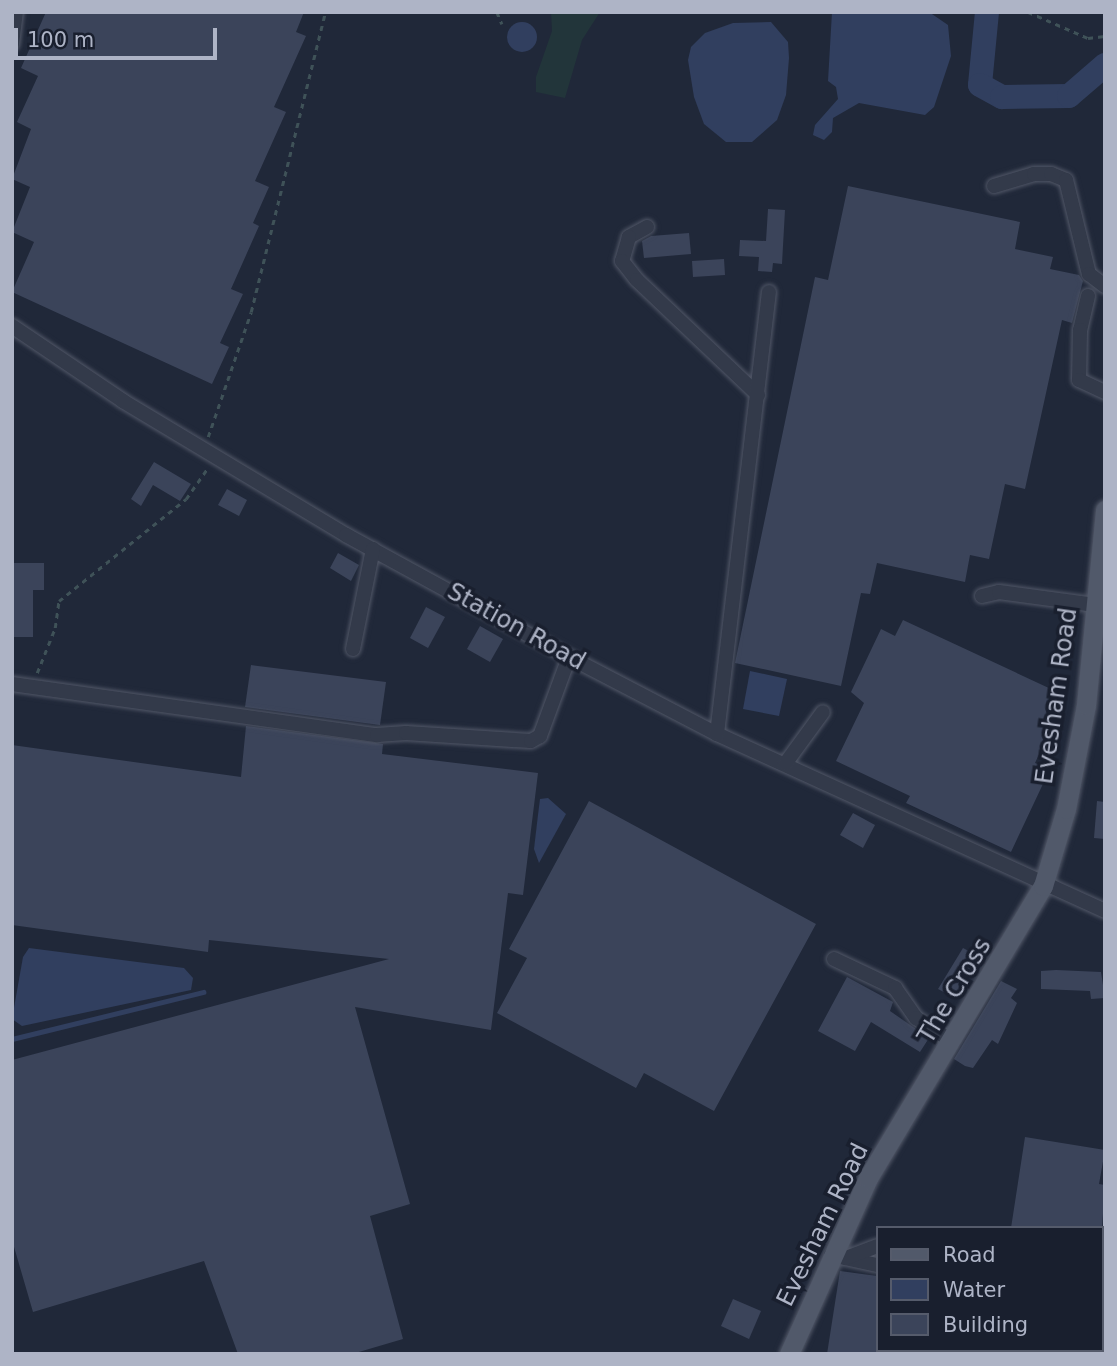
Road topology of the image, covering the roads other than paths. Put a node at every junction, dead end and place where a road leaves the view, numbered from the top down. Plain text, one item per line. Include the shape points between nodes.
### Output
1 (16, 12) edge
2 (12, 44) edge
3 (994, 186) dead end
4 (647, 227) dead end
5 (1105, 286) edge
6 (769, 292) dead end
7 (1088, 296) dead end
8 (12, 326) edge
9 (1105, 392) edge
10 (758, 396) junction
11 (1105, 510) edge
12 (373, 549) junction
13 (982, 596) dead end
14 (1095, 605) junction
15 (353, 649) dead end
16 (569, 657) junction
17 (12, 684) edge
18 (823, 712) dead end
19 (717, 734) junction
20 (785, 764) junction
21 (1043, 886) junction
22 (1105, 911) edge
23 (834, 959) dead end
24 (953, 1042) junction
25 (906, 1120) joint
26 (876, 1246) edge
27 (838, 1257) junction
28 (876, 1265) edge
29 (789, 1354) edge

1 - 2 street
3 - 5 street via 1034,174 1066,180 1089,274
4 - 10 street via 629,237 622,261
6 - 10 street
7 - 9 street via 1080,330 1079,380
8 - 12 street, Station Road via 209,453
10 - 19 street
11 - 14 main road, Evesham Road
12 - 15 street
12 - 16 street, Station Road
13 - 14 street via 999,592
14 - 21 main road, Evesham Road via 1078,744 1057,847
16 - 17 street via 540,736 531,741 377,735
16 - 19 street, Station Road
18 - 20 street
19 - 20 street, Station Road
20 - 21 street, Station Road
21 - 22 street, Station Road
21 - 24 main road, The Cross
23 - 24 street via 895,988 916,1018
24 - 25 main road, The Cross
25 - 27 main road, Evesham Road via 868,1178
26 - 27 street
27 - 28 street
27 - 29 main road, Evesham Road

